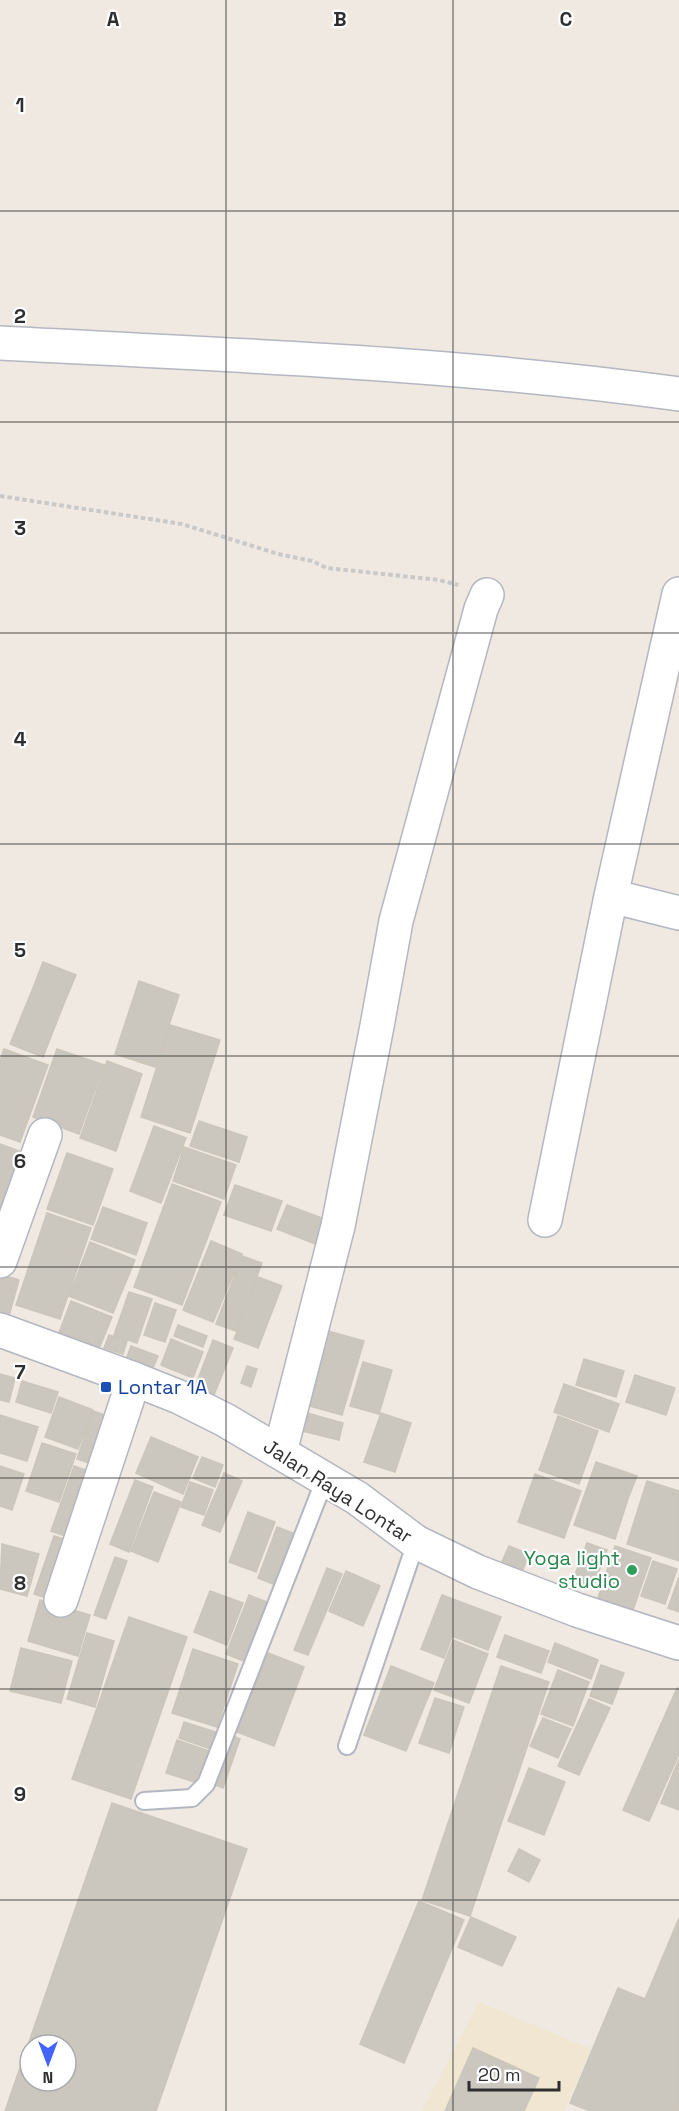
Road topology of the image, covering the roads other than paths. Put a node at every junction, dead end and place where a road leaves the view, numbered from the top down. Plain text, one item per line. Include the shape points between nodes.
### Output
1 (0, 343) edge
2 (679, 394) edge
3 (679, 594) edge
4 (487, 595) road end
5 (611, 896) junction
6 (679, 914) edge
7 (45, 1135) dead end
8 (545, 1220) dead end
9 (0, 1261) edge
10 (0, 1330) edge
11 (134, 1379) junction
12 (280, 1452) junction
13 (325, 1479) junction
14 (416, 1542) junction
15 (61, 1600) dead end
16 (679, 1643) edge
17 (347, 1746) dead end
18 (144, 1801) dead end

1 - 2 street via 401,365 595,382
3 - 5 street
4 - 12 street via 396,921 338,1226
5 - 6 street
5 - 8 street
7 - 9 street
10 - 11 street, Jalan Raya Lontar
11 - 12 street, Jalan Raya Lontar via 225,1420
11 - 15 street
12 - 13 street, Jalan Raya Lontar
13 - 14 street, Jalan Raya Lontar
13 - 18 lane via 206,1784 192,1798
14 - 16 street, Jalan Raya Lontar via 478,1572
14 - 17 lane

